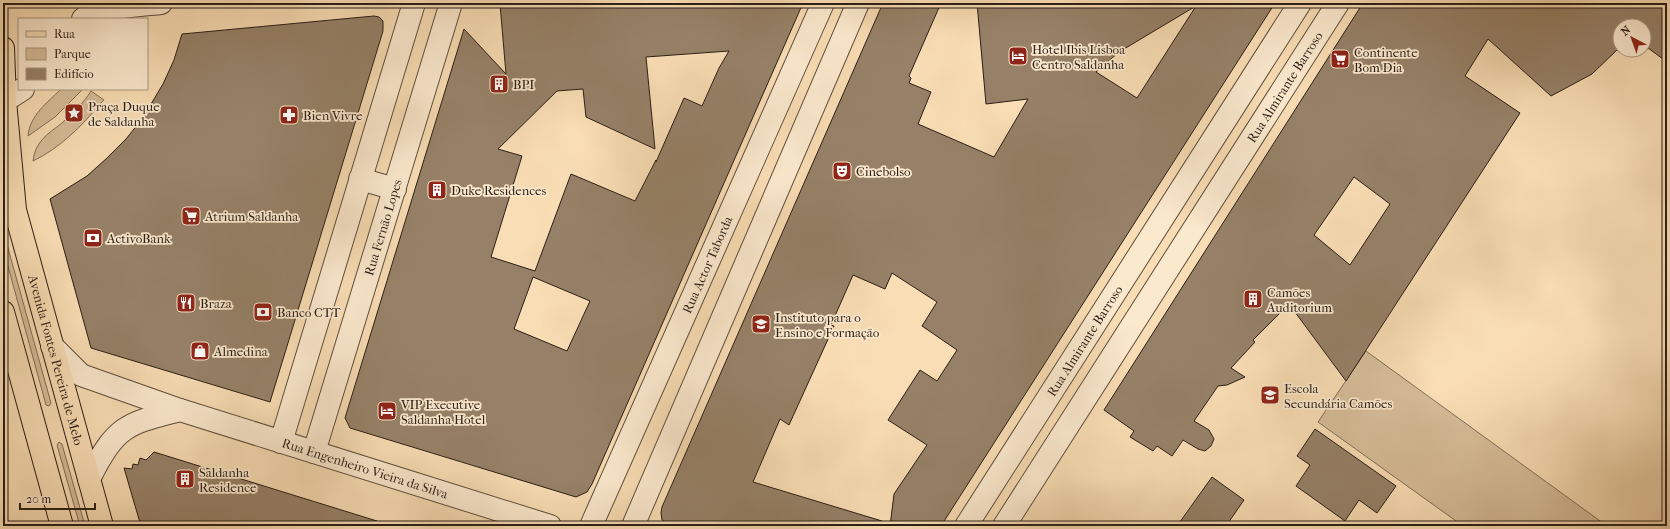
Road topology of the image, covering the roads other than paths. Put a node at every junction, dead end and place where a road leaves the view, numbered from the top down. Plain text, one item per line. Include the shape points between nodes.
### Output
1 (79, 3) edge
2 (161, 3) edge
3 (414, 3) edge
4 (451, 3) edge
5 (823, 3) edge
6 (858, 3) edge
7 (1300, 3) edge
8 (1338, 3) edge
9 (74, 18) edge
10 (84, 18) edge
11 (3, 48) edge
12 (22, 90) edge
13 (4, 102) edge
14 (370, 146) junction
15 (1203, 154) junction
16 (404, 156) junction
17 (1231, 171) junction
18 (360, 179) junction
19 (394, 189) junction
20 (3, 312) edge
21 (52, 346) junction
22 (180, 410) junction
23 (280, 442) junction
24 (314, 452) junction
25 (89, 479) junction
26 (62, 526) edge
27 (102, 526) edge
28 (550, 526) edge
29 (591, 526) edge
30 (633, 526) edge
31 (966, 526) edge
32 (1004, 526) edge

1 - 9 street
2 - 10 street via 101,10
3 - 14 street
4 - 16 street, Rua Fernão Lopes
5 - 29 street, Rua Actor Taborda
6 - 30 street
7 - 15 street, Rua Almirante Barroso
8 - 17 street, Rua Almirante Barroso
11 - 13 main road
12 - 13 street
13 - 21 main road, Avenida Fontes Pereira de Melo via 15,210
14 - 16 street
14 - 18 street
15 - 17 street
15 - 31 street, Rua Almirante Barroso
16 - 19 street, Rua Fernão Lopes
17 - 32 street, Rua Almirante Barroso
18 - 19 street
18 - 23 street
19 - 24 street, Rua Fernão Lopes
20 - 26 main road
21 - 22 street, Rua Engenheiro Vieira da Silva via 81,375
21 - 25 main road, Avenida Fontes Pereira de Melo
22 - 23 street, Rua Engenheiro Vieira da Silva
22 - 25 street via 140,420 118,434 103,452
23 - 24 street, Rua Engenheiro Vieira da Silva
24 - 28 street, Rua Engenheiro Vieira da Silva
25 - 27 main road, Avenida Fontes Pereira de Melo

